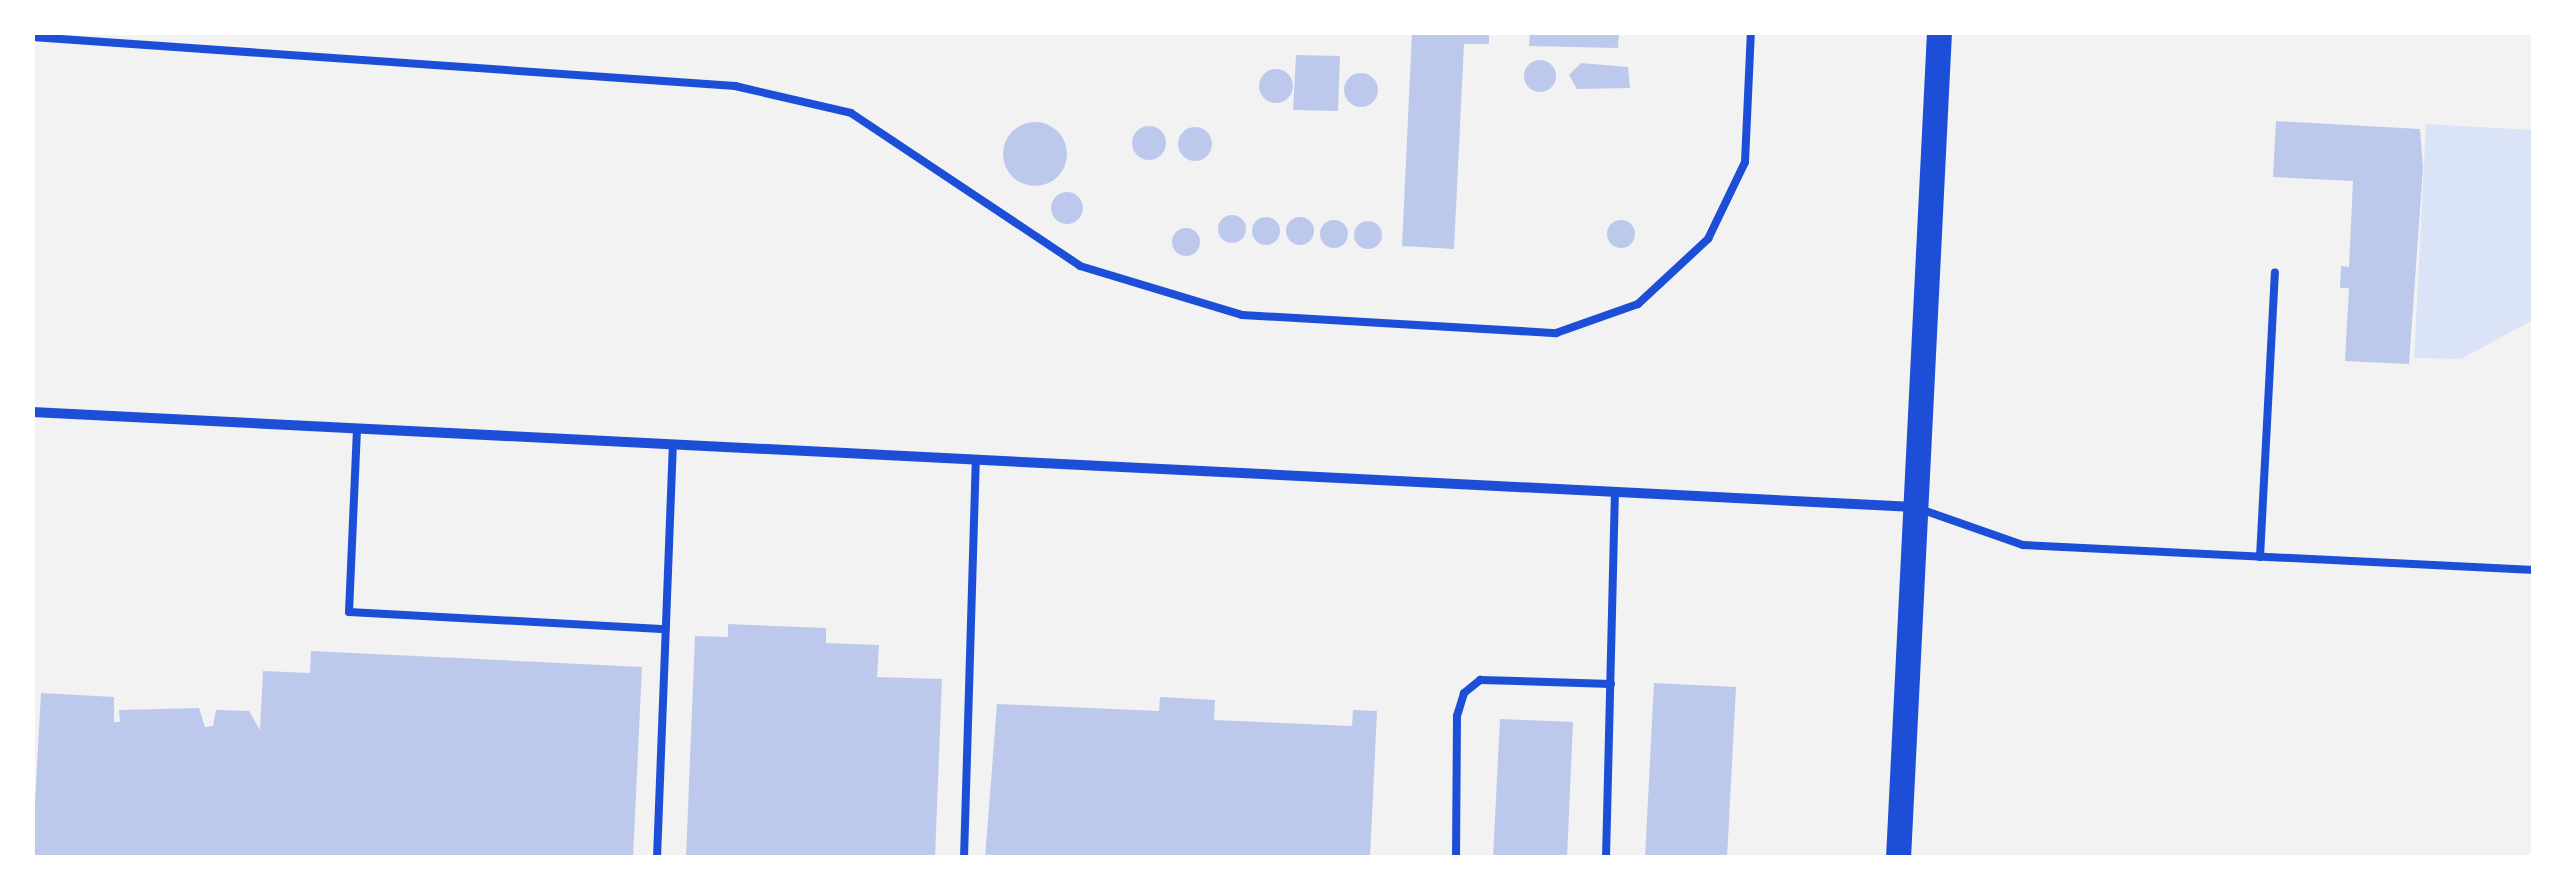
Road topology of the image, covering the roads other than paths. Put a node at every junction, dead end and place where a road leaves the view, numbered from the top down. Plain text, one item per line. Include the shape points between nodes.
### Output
1 (1751, 32) edge
2 (1939, 32) edge
3 (32, 37) edge
4 (2275, 272) dead end
5 (32, 412) edge
6 (357, 429) junction
7 (673, 444) junction
8 (976, 460) junction
9 (1615, 493) junction
10 (1916, 507) junction
11 (2260, 557) junction
12 (2532, 568) edge
13 (666, 630) junction
14 (1610, 684) junction
15 (657, 858) edge
16 (964, 858) edge
17 (1456, 858) edge
18 (1606, 858) edge
19 (1898, 858) edge

1 - 3 lane via 1745,162 1708,240 1638,304 1556,333 1242,315 1080,266 851,113 735,86
2 - 10 main road
4 - 11 lane
5 - 6 street
6 - 7 street
6 - 13 lane via 350,612
7 - 8 street
7 - 13 lane
8 - 9 street
8 - 16 lane
9 - 10 street
9 - 14 lane
10 - 11 lane via 2023,545
10 - 19 main road
11 - 12 lane
13 - 15 lane
14 - 17 lane via 1480,680 1464,692 1457,716
14 - 18 lane

